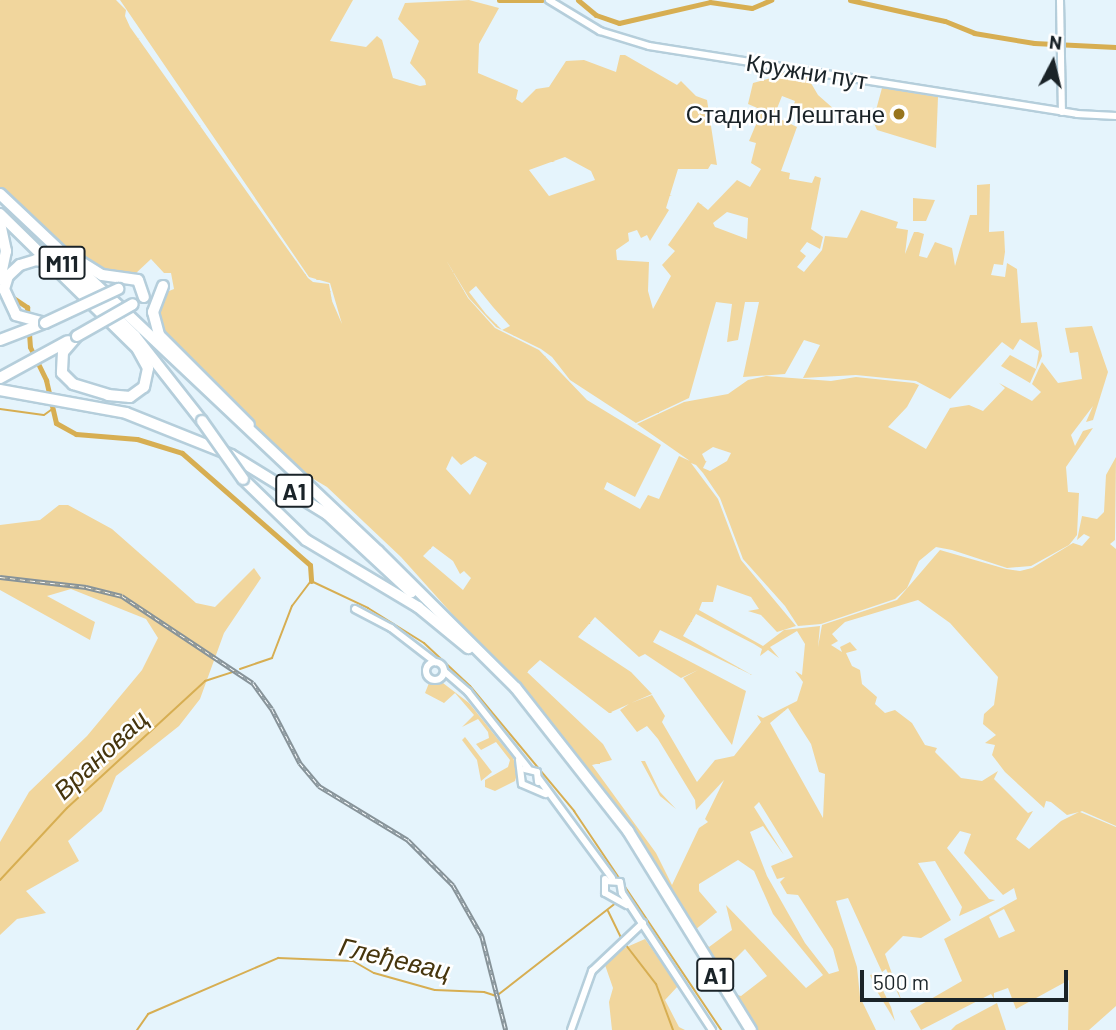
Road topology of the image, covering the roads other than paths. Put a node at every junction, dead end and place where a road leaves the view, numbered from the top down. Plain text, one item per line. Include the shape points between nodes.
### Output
1 (549, 0) edge
2 (1060, 0) edge
3 (1062, 112) junction
4 (1116, 116) edge
5 (0, 194) edge
6 (0, 204) edge
7 (0, 214) edge
8 (0, 223) edge
9 (32, 226) junction
10 (56, 267) junction
11 (3, 279) edge
12 (138, 280) junction
13 (144, 297) junction
14 (46, 323) junction
15 (77, 336) junction
16 (0, 340) edge
17 (136, 347) junction
18 (0, 378) edge
19 (0, 384) edge
20 (0, 390) edge
21 (42, 392) junction
22 (63, 395) junction
23 (199, 417) junction
24 (254, 435) junction
25 (340, 516) junction
26 (355, 609) dead end
27 (415, 647) junction
28 (480, 658) junction
29 (435, 662) junction
30 (427, 668) junction
31 (444, 671) junction
32 (440, 679) junction
33 (474, 701) junction
34 (525, 770) junction
35 (539, 779) junction
36 (534, 786) junction
37 (561, 806) junction
38 (608, 880) junction
39 (621, 889) junction
40 (614, 897) junction
41 (676, 916) junction
42 (641, 919) junction
43 (571, 1030) edge
44 (712, 1030) edge
45 (744, 1030) edge
46 (751, 1030) edge

1 - 3 street, Кружни пут via 600,31 642,44
2 - 3 street
3 - 4 street, Кружни пут
5 - 9 highway, M11
6 - 23 highway, M11 via 124,323
7 - 10 highway
8 - 11 highway via 6,251
9 - 12 highway via 98,273
9 - 24 highway, M11
10 - 11 highway via 29,261
10 - 17 highway
11 - 14 highway via 13,312
12 - 13 highway
12 - 14 highway, bridge
13 - 15 highway, bridge
13 - 24 highway via 163,286 153,312 159,335 237,409
14 - 16 highway
15 - 17 highway via 61,359 70,382 115,397 138,393 148,373
15 - 18 highway
17 - 23 highway
19 - 21 highway
20 - 21 highway
21 - 22 highway
22 - 25 highway, A1 via 138,411 208,437 276,473
22 - 28 highway, A1 via 178,431 276,479 340,525
23 - 28 highway, bridge via 264,504 333,558 418,607
24 - 25 highway
25 - 41 highway, A1 via 530,705 614,812
26 - 27 street
27 - 29 street
27 - 30 street
28 - 41 highway, A1 via 589,787
29 - 30 street
29 - 31 street
30 - 32 street via 430,679
31 - 32 street
31 - 33 street
32 - 33 street
33 - 34 street
34 - 35 street via 537,772
34 - 36 street via 522,784
35 - 36 street
35 - 37 street
36 - 37 street
37 - 38 street via 594,851
38 - 39 street
38 - 40 street via 603,891
39 - 40 street
39 - 42 street
40 - 42 street
41 - 45 highway, A1
41 - 46 highway, A1
42 - 43 street via 590,974
42 - 44 street

